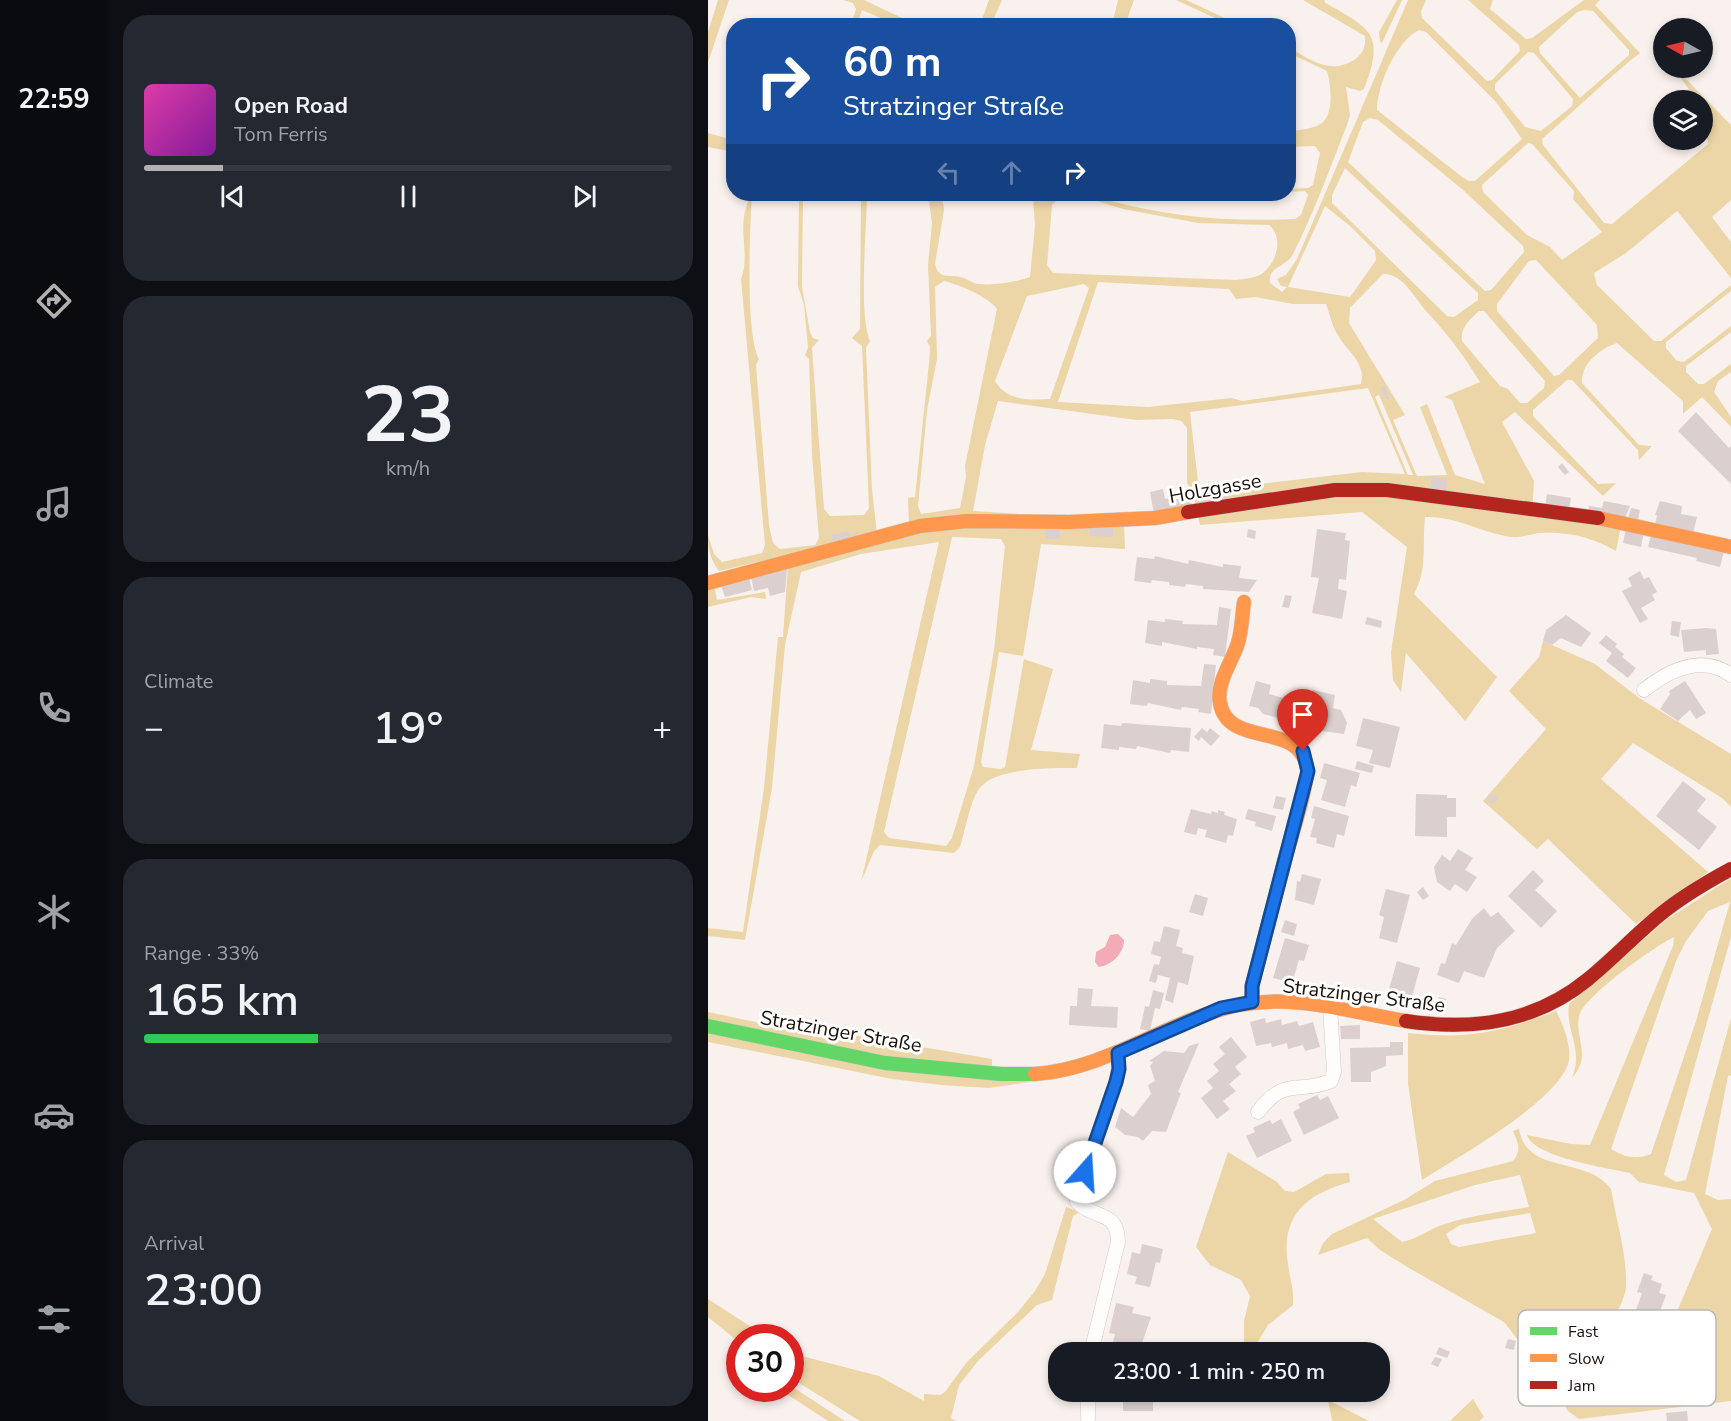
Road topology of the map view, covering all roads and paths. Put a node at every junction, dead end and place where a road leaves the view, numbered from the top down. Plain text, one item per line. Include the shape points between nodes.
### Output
1 (1731, 547) edge
2 (708, 584) edge
3 (1244, 602) dead end
4 (1731, 675) edge
5 (1644, 690) dead end
6 (1731, 869) edge
7 (1252, 1002) junction
8 (1330, 1007) junction
9 (708, 1026) edge
10 (1118, 1053) junction
11 (1258, 1112) dead end
12 (1093, 1342) edge
13 (1088, 1402) edge
14 (1088, 1418) dead end

1 - 2 street, Holzgasse via 1604,519 1387,490 1335,490 1155,518 967,521 920,526
3 - 7 street via 1239,641 1221,688 1220,705 1225,718 1236,727 1296,745 1307,759 1308,771 1252,986
4 - 5 street via 1711,667 1677,668
6 - 8 street, Stratzinger Straße via 1661,914 1583,983 1531,1013 1440,1027
7 - 8 street, Stratzinger Straße
7 - 10 street, Stratzinger Straße via 1221,1008
8 - 11 street via 1334,1072 1331,1081 1316,1087 1295,1086 1271,1095
9 - 10 street, Stratzinger Straße via 885,1063 992,1073 1030,1075 1064,1070
10 - 12 street via 1116,1082 1077,1194 1077,1203 1082,1208 1110,1219 1118,1228 1118,1242
13 - 14 street

